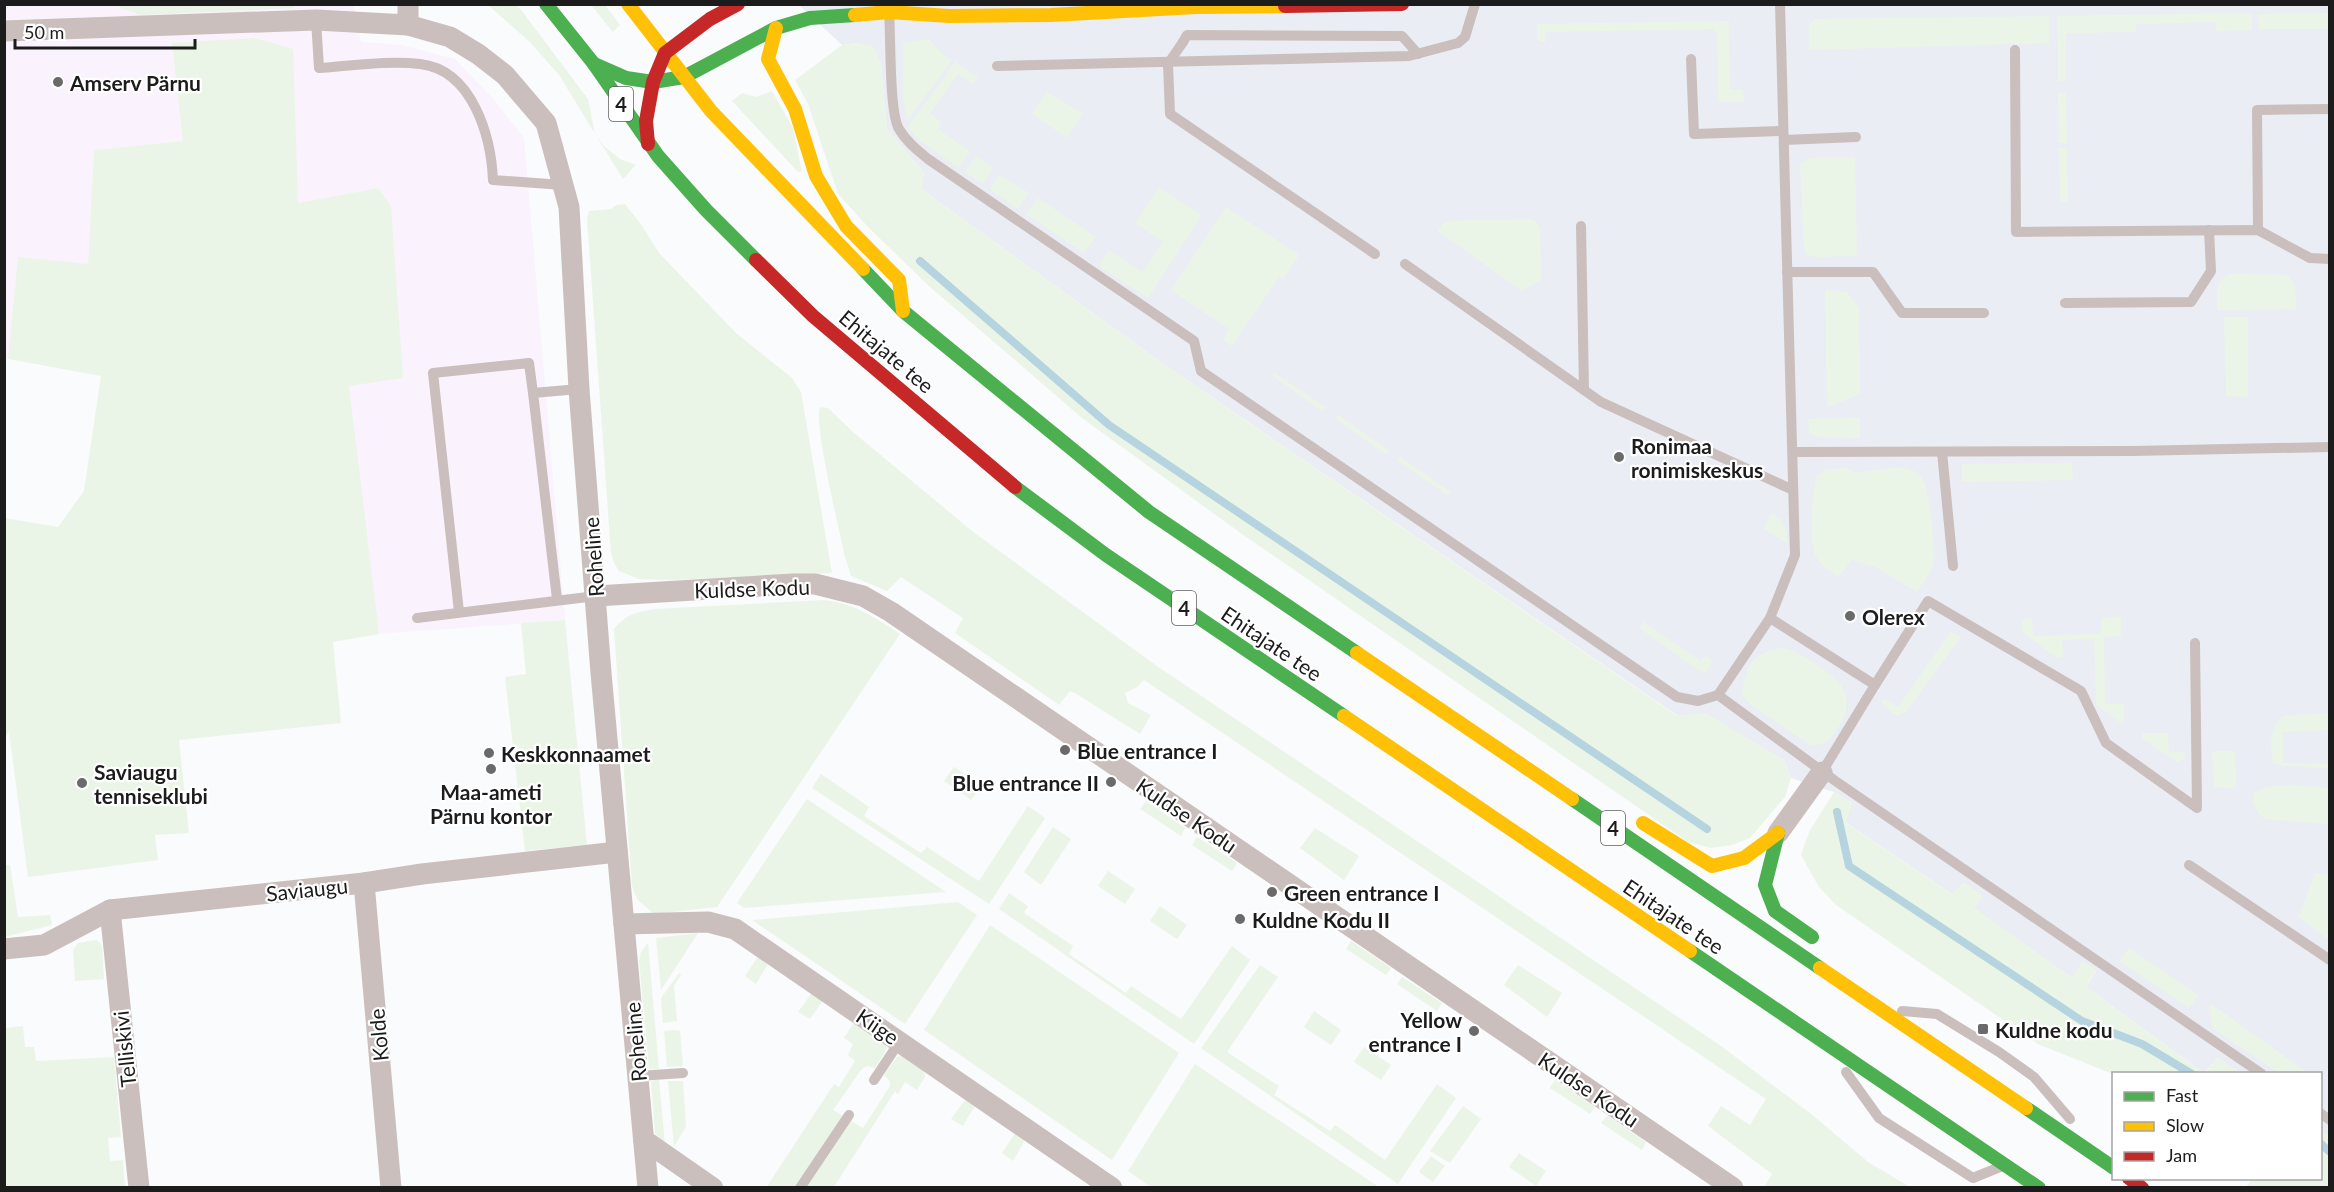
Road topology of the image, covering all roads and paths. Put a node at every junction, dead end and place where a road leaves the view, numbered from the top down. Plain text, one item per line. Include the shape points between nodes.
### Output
1 (546, 4) edge
2 (628, 4) edge
3 (738, 4) edge
4 (1402, 4) edge
5 (1475, 4) edge
6 (1780, 4) edge
7 (1191, 6) edge
8 (949, 10) edge
9 (889, 12) junction
10 (408, 15) edge
11 (316, 20) junction
12 (776, 28) junction
13 (4, 31) edge
14 (2015, 50) dead end
15 (665, 53) junction
16 (1418, 54) junction
17 (1691, 59) dead end
18 (594, 64) junction
19 (997, 66) dead end
20 (684, 77) junction
21 (653, 82) junction
22 (2330, 109) edge
23 (1784, 135) junction
24 (1856, 137) dead end
25 (648, 144) junction
26 (563, 185) junction
27 (1581, 226) dead end
28 (2209, 230) junction
29 (2258, 230) junction
30 (1375, 254) dead end
31 (2330, 259) edge
32 (1405, 264) dead end
33 (1787, 272) junction
34 (2065, 303) dead end
35 (903, 311) junction
36 (1984, 313) dead end
37 (579, 388) junction
38 (1584, 390) junction
39 (533, 393) junction
40 (2330, 447) edge
41 (1793, 452) junction
42 (1942, 452) junction
43 (1793, 490) junction
44 (1953, 566) dead end
45 (596, 596) junction
46 (557, 599) junction
47 (459, 612) junction
48 (417, 618) dead end
49 (1770, 618) junction
50 (2195, 643) dead end
51 (1875, 685) junction
52 (1718, 694) junction
53 (1822, 772) junction
54 (1556, 790) junction
55 (1588, 794) dead end
56 (1628, 813) dead end
57 (1778, 833) junction
58 (617, 852) junction
59 (2189, 865) dead end
60 (364, 883) junction
61 (110, 910) junction
62 (624, 924) junction
63 (1823, 945) dead end
64 (4, 949) edge
65 (2330, 960) edge
66 (1900, 999) dead end
67 (1879, 1009) junction
68 (1919, 1012) junction
69 (900, 1041) junction
70 (1829, 1047) junction
71 (2259, 1072) edge
72 (683, 1073) dead end
73 (638, 1076) junction
74 (874, 1080) dead end
75 (849, 1115) dead end
76 (644, 1140) junction
77 (2112, 1165) edge
78 (2112, 1166) edge
79 (2008, 1167) junction
80 (139, 1188) edge
81 (392, 1188) edge
82 (648, 1188) edge
83 (713, 1188) edge
84 (800, 1188) edge
85 (1112, 1188) edge
86 (1733, 1188) edge
87 (2027, 1188) edge
88 (2038, 1188) edge

1 - 18 main road, Ehitajate tee / 4
2 - 15 main road, Ehitajate tee / 4
3 - 15 main road via 710,19
4 - 7 main road
5 - 16 lane via 1465,37 1458,44
6 - 23 lane
7 - 8 main road via 1051,15
8 - 9 main road
9 - 12 main road via 810,18
9 - 52 lane via 897,127 927,159 1194,341 1201,371 1677,697 1698,701
10 - 11 street, Roheline
10 - 26 street, Roheline via 478,54 506,75 546,123
11 - 13 street, Roheline
11 - 26 lane via 319,68 422,64 441,71 461,86 481,117 489,142 493,180
12 - 20 main road
12 - 35 main road via 768,59 795,109 816,176 846,226 899,280
14 - 28 lane via 2016,232
15 - 20 main road, Ehitajate tee / 4
15 - 21 main road
16 - 19 lane
16 - 30 lane, bridge via 1402,36 1187,34 1168,64 1170,114
17 - 23 lane via 1694,134
18 - 21 main road via 626,78
18 - 25 main road, Ehitajate tee / 4
20 - 21 main road
20 - 35 main road, Ehitajate tee / 4 via 711,111
21 - 25 main road via 646,121
22 - 29 lane via 2257,110
23 - 24 lane
23 - 33 lane
25 - 70 main road, Ehitajate tee / 4 via 706,210 813,316 999,475 1106,555
26 - 37 street, Roheline via 569,207
27 - 38 lane
28 - 29 lane
28 - 34 lane via 2211,272 2191,302
29 - 31 lane via 2310,258
32 - 38 lane
33 - 36 lane via 1873,272 1902,313
33 - 41 lane
35 - 54 main road, Ehitajate tee / 4 via 1149,512
37 - 39 lane
37 - 45 street, Roheline
38 - 43 lane via 1600,402
39 - 46 lane
39 - 47 lane via 529,363 433,373
40 - 42 lane
41 - 42 lane
41 - 43 lane
42 - 44 lane
43 - 49 lane via 1795,555
45 - 46 lane
45 - 58 street, Roheline
45 - 86 street, Kuldse Kodu via 793,584 815,584 863,596
46 - 47 lane
47 - 48 lane
49 - 51 lane
49 - 52 lane
50 - 51 lane via 2197,808 2106,743 2081,691 1928,601
51 - 53 lane
52 - 53 lane
53 - 57 street
53 - 71 lane
54 - 55 main road
54 - 67 main road, Ehitajate tee / 4
56 - 57 main road via 1712,866 1744,858
57 - 63 main road via 1765,885 1775,911
58 - 60 street, Saviaugu
58 - 62 street, Roheline
59 - 65 lane
60 - 61 street, Saviaugu
60 - 81 street, Kolde
61 - 64 street, Saviaugu via 44,945
61 - 80 street, Telliskivi
62 - 69 street, Kiige via 708,922 735,929
62 - 73 street, Roheline
66 - 68 main road
67 - 68 lane
67 - 78 main road, Ehitajate tee / 4
68 - 77 main road via 2070,1119
69 - 74 lane
69 - 85 street, Kiige
70 - 79 main road, Ehitajate tee / 4
70 - 79 lane via 1879,1118 1973,1178
72 - 73 lane
73 - 76 street, Roheline
75 - 84 lane
76 - 82 street, Roheline
76 - 83 street
79 - 87 main road
79 - 88 main road, Ehitajate tee / 4

